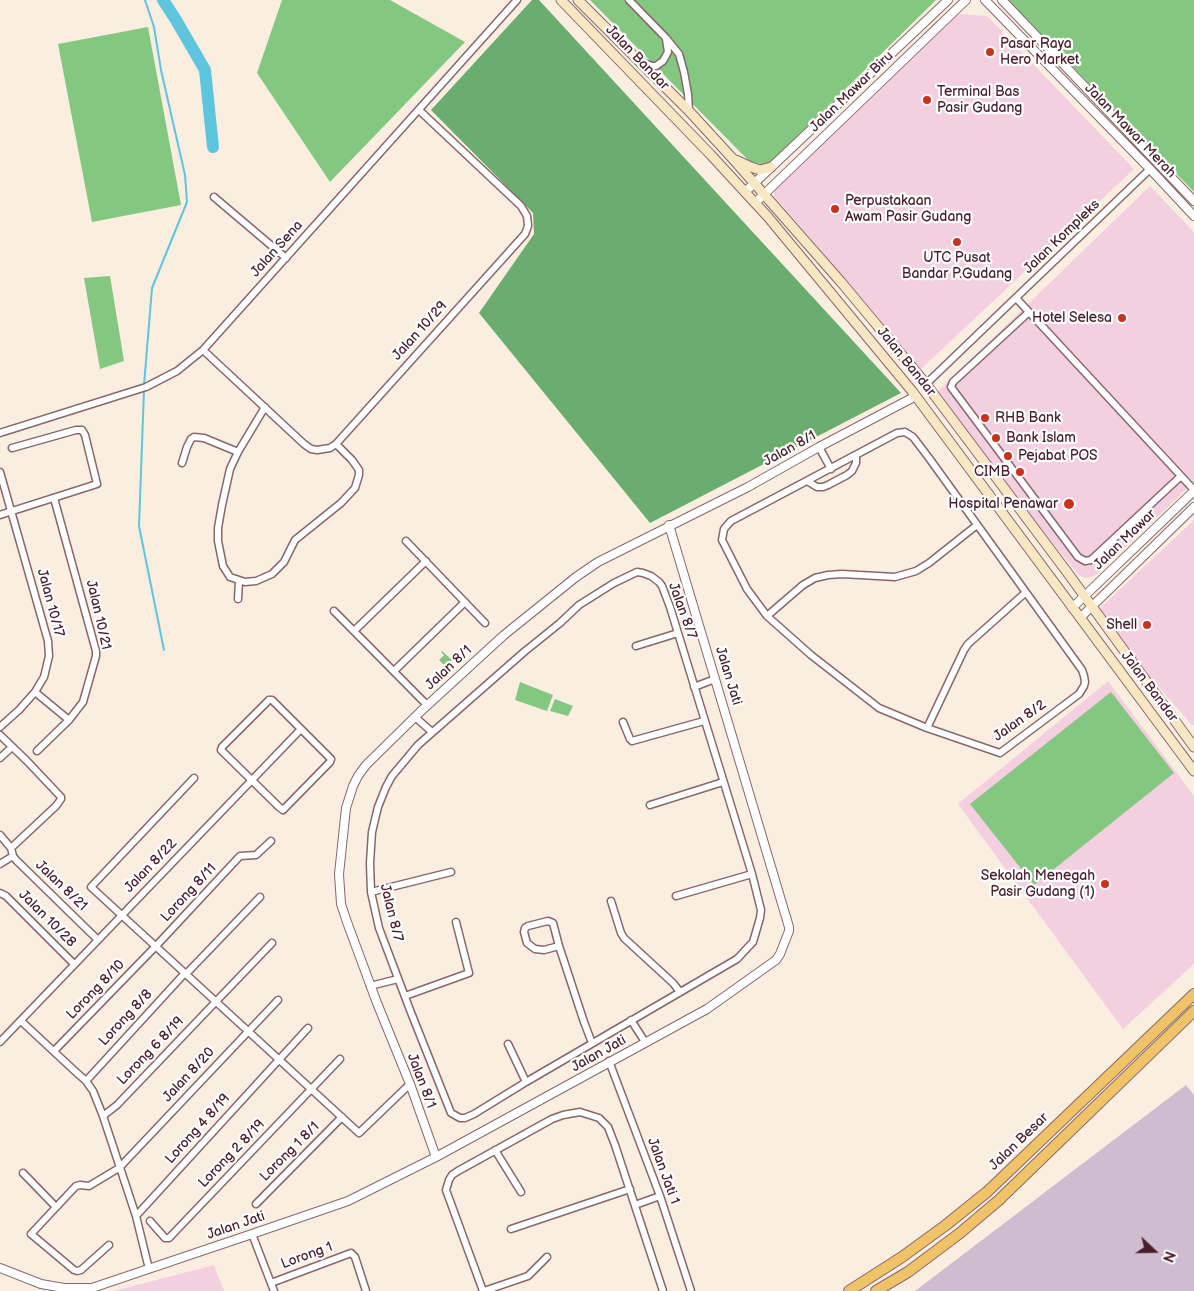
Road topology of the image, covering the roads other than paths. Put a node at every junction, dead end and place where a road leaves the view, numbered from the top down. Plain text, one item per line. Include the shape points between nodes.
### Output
1 (517, 0) edge
2 (561, 0) edge
3 (578, 0) edge
4 (629, 0) edge
5 (948, 0) edge
6 (966, 0) edge
7 (985, 0) edge
8 (1002, 0) edge
9 (666, 38) junction
10 (638, 60) junction
11 (419, 110) junction
12 (689, 111) junction
13 (733, 159) junction
14 (771, 167) junction
15 (1150, 169) junction
16 (754, 183) junction
17 (745, 192) junction
18 (764, 195) junction
19 (214, 196) dead end
20 (1194, 201) edge
21 (756, 203) junction
22 (1194, 216) edge
23 (286, 258) junction
24 (1016, 298) junction
25 (1029, 312) junction
26 (203, 350) junction
27 (926, 384) junction
28 (916, 396) junction
29 (265, 406) junction
30 (0, 433) edge
31 (336, 444) junction
32 (819, 447) junction
33 (12, 448) dead end
34 (238, 452) junction
35 (856, 455) junction
36 (182, 463) dead end
37 (830, 469) junction
38 (0, 472) edge
39 (1181, 476) junction
40 (807, 481) junction
41 (1194, 491) edge
42 (54, 498) junction
43 (1194, 507) edge
44 (12, 512) junction
45 (0, 515) edge
46 (669, 525) junction
47 (977, 525) junction
48 (406, 541) dead end
49 (426, 561) junction
50 (239, 581) junction
51 (1025, 592) junction
52 (1084, 596) junction
53 (238, 599) dead end
54 (465, 602) junction
55 (1092, 607) junction
56 (1072, 608) junction
57 (334, 611) dead end
58 (767, 616) junction
59 (1080, 618) junction
60 (485, 623) dead end
61 (354, 631) junction
62 (678, 633) junction
63 (636, 646) dead end
64 (394, 671) junction
65 (715, 679) junction
66 (694, 688) junction
67 (36, 692) junction
68 (427, 705) junction
69 (415, 717) junction
70 (69, 720) junction
71 (704, 721) junction
72 (623, 722) dead end
73 (0, 727) edge
74 (927, 728) junction
75 (301, 729) junction
76 (432, 732) junction
77 (0, 735) edge
78 (12, 747) junction
79 (1194, 747) edge
80 (37, 750) dead end
81 (0, 758) edge
82 (1194, 771) edge
83 (194, 778) dead end
84 (252, 780) junction
85 (723, 782) junction
86 (650, 805) dead end
87 (0, 835) edge
88 (271, 841) dead end
89 (11, 848) junction
90 (13, 856) junction
91 (0, 864) edge
92 (451, 872) dead end
93 (752, 874) junction
94 (371, 892) junction
95 (0, 893) edge
96 (676, 896) dead end
97 (260, 897) dead end
98 (611, 901) dead end
99 (121, 915) junction
100 (456, 922) dead end
101 (98, 940) junction
102 (272, 942) dead end
103 (156, 946) junction
104 (559, 946) junction
105 (74, 964) junction
106 (185, 974) junction
107 (398, 979) junction
108 (370, 986) junction
109 (680, 992) junction
110 (1194, 994) edge
111 (404, 996) junction
112 (278, 1000) dead end
113 (216, 1001) junction
114 (1194, 1011) edge
115 (632, 1020) junction
116 (21, 1021) junction
117 (308, 1028) dead end
118 (248, 1031) junction
119 (0, 1042) edge
120 (645, 1042) junction
121 (592, 1043) junction
122 (508, 1044) dead end
123 (54, 1051) junction
124 (278, 1059) junction
125 (340, 1059) dead end
126 (610, 1061) junction
127 (86, 1081) junction
128 (526, 1082) junction
129 (410, 1084) junction
130 (312, 1090) junction
131 (103, 1116) junction
132 (342, 1117) junction
133 (495, 1150) junction
134 (436, 1157) junction
135 (120, 1168) junction
136 (23, 1173) dead end
137 (630, 1189) junction
138 (521, 1192) dead end
139 (660, 1196) junction
140 (256, 1204) dead end
141 (635, 1205) junction
142 (56, 1207) junction
143 (136, 1216) junction
144 (150, 1221) dead end
145 (511, 1229) dead end
146 (252, 1234) junction
147 (109, 1245) dead end
148 (548, 1257) dead end
149 (0, 1268) edge
150 (149, 1269) junction
151 (271, 1283) junction
152 (274, 1291) edge
153 (366, 1291) edge
154 (483, 1291) edge
155 (663, 1291) edge
156 (691, 1291) edge
157 (849, 1291) edge
158 (876, 1291) edge

1 - 11 street, Jalan Sena
2 - 17 main road, Jalan Bandar
3 - 10 main road, Jalan Bandar
4 - 9 street
5 - 14 street, Jalan Mawar Biru
6 - 18 street, Jalan Mawar Biru
7 - 15 street, Jalan Mawar Merah
8 - 20 street, Jalan Mawar Merah
9 - 10 street via 668,52 664,61 652,66
9 - 12 street via 681,60
10 - 12 main road, Jalan Bandar
11 - 23 street, Jalan Sena
11 - 31 street, Jalan 10/29 via 520,206 527,216 528,226 525,234
12 - 13 main road, Jalan Bandar
13 - 14 main road via 760,170
13 - 16 main road, Jalan Bandar
14 - 16 street, Jalan Mawar Biru
15 - 22 street, Jalan Mawar Merah
15 - 24 street, Jalan Kompleks
16 - 17 street, Jalan Mawar Biru
16 - 18 main road, Jalan Bandar
17 - 21 main road, Jalan Bandar
18 - 21 street, Jalan Mawar Biru
18 - 27 main road, Jalan Bandar
19 - 23 street
21 - 28 main road, Jalan Bandar
23 - 26 street, Jalan Sena
24 - 25 street
24 - 27 street, Jalan Kompleks
25 - 39 street
25 - 39 street via 950,387 1078,557 1091,560
26 - 29 street
26 - 30 street, Jalan Sena via 177,372 146,387
27 - 52 main road, Jalan Bandar
28 - 32 street, Jalan 8/1
28 - 56 main road, Jalan Bandar
29 - 31 street via 311,449
29 - 34 street
31 - 50 street via 358,470 355,488 295,540 284,562 272,574 256,581
32 - 37 street
32 - 46 street, Jalan 8/1 via 748,487
33 - 42 street via 79,429 84,432 97,484
34 - 36 street via 194,437
34 - 50 street via 229,476 218,541 226,572
35 - 37 street, Jalan 8/2
35 - 40 street via 856,465 846,476 819,488
35 - 47 street, Jalan 8/2 via 896,432 905,432 930,458
37 - 40 street, Jalan 8/2
38 - 44 street, Jalan 10/17
39 - 41 street
40 - 58 street, Jalan 8/2 via 731,521 723,532 722,540 739,574
41 - 52 street, Jalan Mawar
42 - 44 street
42 - 70 street, Jalan 10/21 via 96,654 87,693
43 - 55 street, Jalan Mawar
44 - 45 street
44 - 67 street, Jalan 10/17 via 48,641 46,670
46 - 65 street, Jalan Jati
46 - 68 street, Jalan 8/1 via 576,577 504,635
47 - 51 street, Jalan 8/2
47 - 58 street via 916,571 895,576 842,574 815,578
48 - 49 street
49 - 54 street
49 - 61 street
50 - 53 street
51 - 74 street via 968,644
51 - 74 street, Jalan 8/2 via 1083,672 1085,682 1081,692 1000,753
52 - 55 main road, Jalan Bandar
52 - 56 street, Jalan Mawar
54 - 60 street
54 - 64 street
55 - 59 street, Jalan Mawar
55 - 79 main road, Jalan Bandar
56 - 59 main road, Jalan Bandar
57 - 61 street
58 - 74 street, Jalan 8/2 via 879,708
59 - 82 main road, Jalan Bandar
61 - 64 street
62 - 63 street
62 - 66 street, Jalan 8/7
62 - 76 street, Jalan 8/7 via 661,584 651,576 637,572 580,605
64 - 68 street
65 - 66 street
65 - 120 street, Jalan Jati via 789,930 774,962 706,1009
66 - 71 street, Jalan 8/7
67 - 70 street
67 - 73 street, Jalan 10/17
68 - 69 street, Jalan 8/1
69 - 76 street
69 - 108 street, Jalan 8/1 via 366,765 353,786 346,808 339,874 341,904
70 - 80 street, Jalan 10/21
71 - 72 street via 634,741
71 - 85 street, Jalan 8/7
75 - 84 street, Jalan 8/22
75 - 84 street via 330,758 330,762 284,810
75 - 84 street via 269,700 222,747 222,751
76 - 94 street, Jalan 8/7 via 400,765 381,797 372,832
77 - 78 street
78 - 81 street
78 - 89 street via 61,799
83 - 99 street via 91,887
84 - 99 street, Jalan 8/22
85 - 86 street
85 - 93 street, Jalan 8/7
87 - 89 street
88 - 103 street, Lorong 8/11 via 256,855 240,856
89 - 90 street, Jalan 8/21
90 - 91 street
90 - 101 street, Jalan 8/21
92 - 94 street
93 - 96 street
93 - 109 street, Jalan 8/7 via 761,912 752,943 737,958
94 - 107 street, Jalan 8/7 via 379,928
95 - 105 street, Jalan 10/28
97 - 106 street
98 - 109 street via 624,938
99 - 101 street, Jalan 8/22
99 - 103 street
100 - 111 street via 469,973
101 - 105 street, Jalan 8/22
102 - 113 street, Lorong 6 8/19
103 - 106 street
103 - 123 street, Lorong 8/10
104 - 104 street via 552,922 525,928 528,943 535,949
104 - 121 street
105 - 116 street, Jalan 8/22
106 - 113 street
106 - 127 street, Lorong 8/8
107 - 108 street
107 - 111 street, Jalan 8/7
108 - 129 street, Jalan 8/1
109 - 115 street, Jalan 8/7
110 - 157 main road, Jalan Besar via 987,1192 902,1257
111 - 128 street, Jalan 8/7 via 451,1113 455,1116 470,1116
112 - 118 street, Jalan 8/20
113 - 118 street
113 - 131 street, Lorong 6 8/19
114 - 158 main road, Jalan Besar via 999,1200 923,1261
115 - 120 street
115 - 121 street, Jalan 8/7
116 - 119 street, Jalan 8/22
116 - 123 street
117 - 124 street, Lorong 4 8/19
118 - 124 street
118 - 135 street, Jalan 8/20
120 - 126 street, Jalan Jati
121 - 128 street, Jalan 8/7
122 - 128 street
123 - 127 street
124 - 130 street
124 - 143 street, Lorong 4 8/19
125 - 130 street, Lorong 2 8/19
126 - 134 street, Jalan Jati
126 - 139 street, Jalan Jati 1
127 - 131 street
129 - 132 street via 359,1133
129 - 134 street, Jalan 8/1
130 - 132 street
130 - 144 street, Lorong 2 8/19 via 168,1239
131 - 135 street
132 - 140 street, Lorong 1 8/1
133 - 137 street via 563,1115 580,1112 594,1115 608,1127
133 - 138 street
133 - 154 street via 452,1175 446,1190
134 - 146 street, Jalan Jati via 348,1200
135 - 142 street, Jalan 8/20 via 89,1186 78,1185
135 - 143 street
136 - 142 street
137 - 141 street
137 - 145 street
139 - 141 street
139 - 156 street, Jalan Jati 1
141 - 155 street
142 - 147 street via 31,1234 74,1270 81,1270
143 - 150 street
146 - 150 street, Jalan Jati
146 - 151 street
148 - 154 street via 528,1276
149 - 150 street, Jalan Jati via 41,1284 64,1288 92,1288
151 - 152 street
151 - 153 street, Lorong 1 via 352,1253

